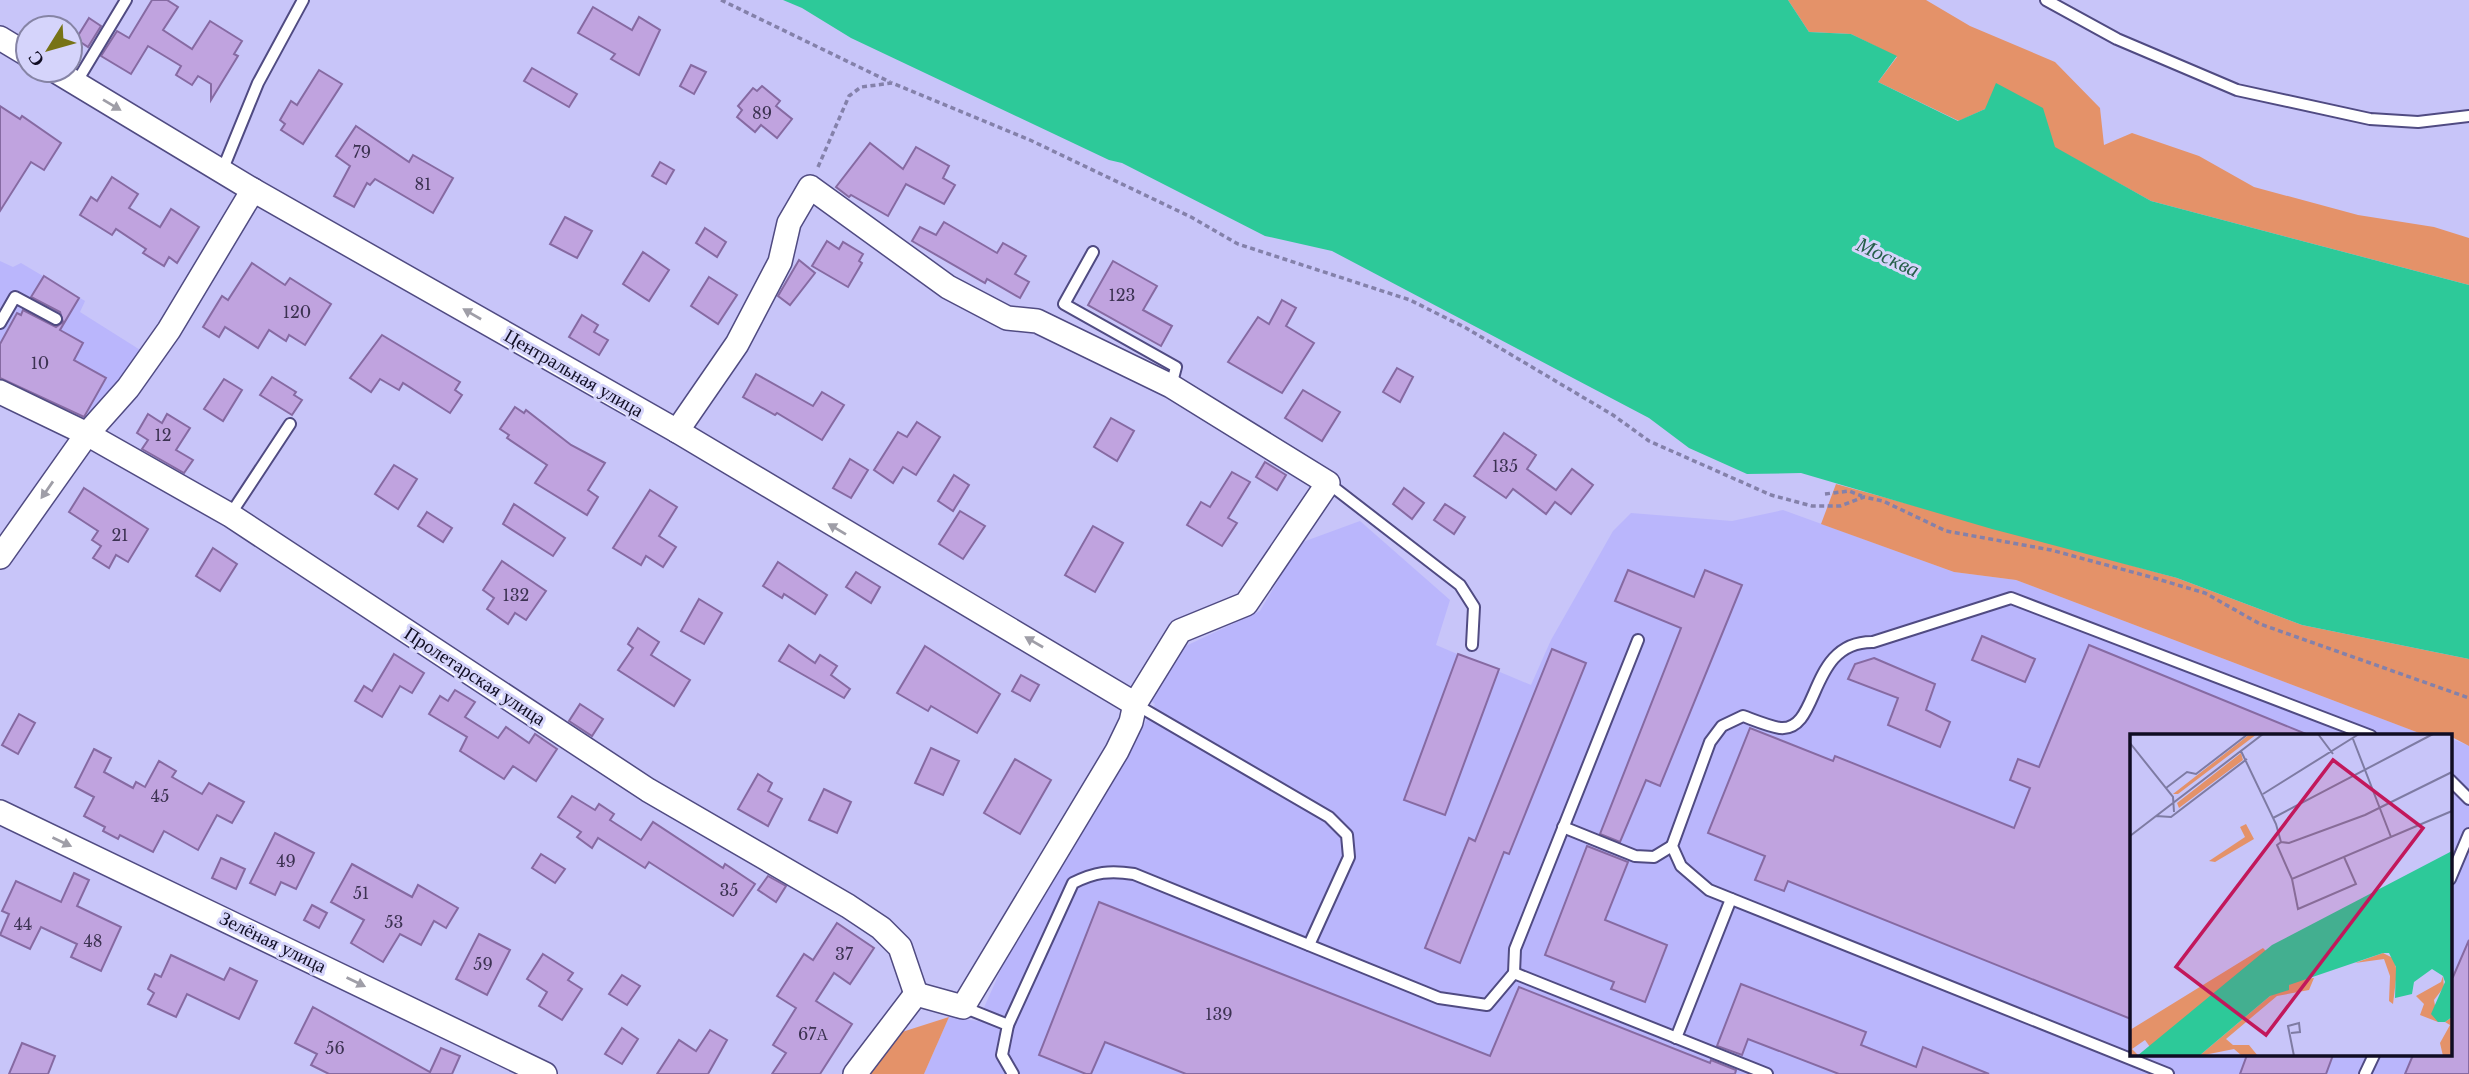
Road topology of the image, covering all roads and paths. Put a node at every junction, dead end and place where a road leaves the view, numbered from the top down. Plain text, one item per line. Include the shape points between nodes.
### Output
1 (126, 0) edge
2 (303, 0) edge
3 (721, 0) edge
4 (2046, 0) edge
5 (84, 70) edge
6 (892, 83) junction
7 (78, 84) edge
8 (2469, 116) edge
9 (222, 171) junction
10 (810, 187) junction
11 (253, 190) junction
12 (1094, 252) dead end
13 (56, 319) dead end
14 (0, 323) edge
15 (1171, 386) junction
16 (0, 392) edge
17 (290, 424) dead end
18 (677, 431) junction
19 (86, 434) junction
20 (1328, 483) junction
21 (1825, 494) dead end
22 (1864, 496) junction
23 (230, 514) junction
24 (0, 557) edge
25 (1638, 640) dead end
26 (1472, 645) dead end
27 (2469, 698) edge
28 (1135, 704) junction
29 (2366, 734) edge
30 (2452, 782) edge
31 (2469, 799) edge
32 (0, 812) edge
33 (1563, 827) junction
34 (2469, 834) edge
35 (1672, 846) junction
36 (2452, 873) edge
37 (1731, 899) junction
38 (1309, 945) junction
39 (1514, 974) junction
40 (916, 994) junction
41 (963, 1007) junction
42 (1008, 1025) junction
43 (1676, 1038) junction
44 (2374, 1056) edge
45 (545, 1074) edge
46 (855, 1074) edge
47 (1013, 1074) edge
48 (1767, 1074) edge
49 (2168, 1074) edge
50 (2365, 1074) edge

1 - 5 lane
2 - 9 lane via 258,83
3 - 6 path
4 - 8 lane via 2117,39 2237,90 2341,115 2393,122
6 - 10 path via 861,87 849,96
6 - 22 path via 1030,140 1238,244 1410,300 1466,328 1649,441 1771,495 1812,506 1840,506
7 -> 9 street, Центральная улица
9 - 11 street, Центральная улица
10 - 15 street via 948,287 1007,317 1037,321
10 - 18 street via 789,223 780,262 737,344
18 -> 11 street, Центральная улица
11 - 19 street via 169,330 128,388
12 - 15 lane via 1064,304 1176,367
13 - 14 lane via 15,297
15 - 20 street
16 - 19 street, Пролетарская улица
17 - 23 lane
28 -> 18 street, Центральная улица
19 - 23 street, Пролетарская улица
19 -> 24 street
20 - 26 lane via 1460,585 1475,607
20 - 28 street via 1246,604 1180,631
21 - 22 path via 1849,491
22 - 27 path via 1946,531 2051,550 2206,593 2260,624
23 - 40 street, Пролетарская улица via 648,790 881,928 900,947
25 - 33 lane
28 - 38 lane via 1329,817 1347,835 1349,858
28 - 41 street via 1117,751
29 - 35 lane via 2011,598 1840,650 1829,663 1806,713 1794,725 1781,728 1743,716 1722,726 1710,742
30 - 31 lane
32 -> 45 street, Зелёная улица
33 - 35 lane via 1635,856 1654,858
33 - 39 lane via 1515,949
34 - 36 lane
35 - 37 lane via 1691,876
37 - 43 lane
37 - 49 lane
38 - 39 lane via 1439,998 1487,1005
38 - 42 lane via 1134,874 1112,870 1092,874 1073,883 1063,898
39 - 43 lane
40 - 41 street
40 - 46 street
41 - 42 lane
42 - 47 lane via 1002,1055
43 - 48 lane
44 - 50 lane

